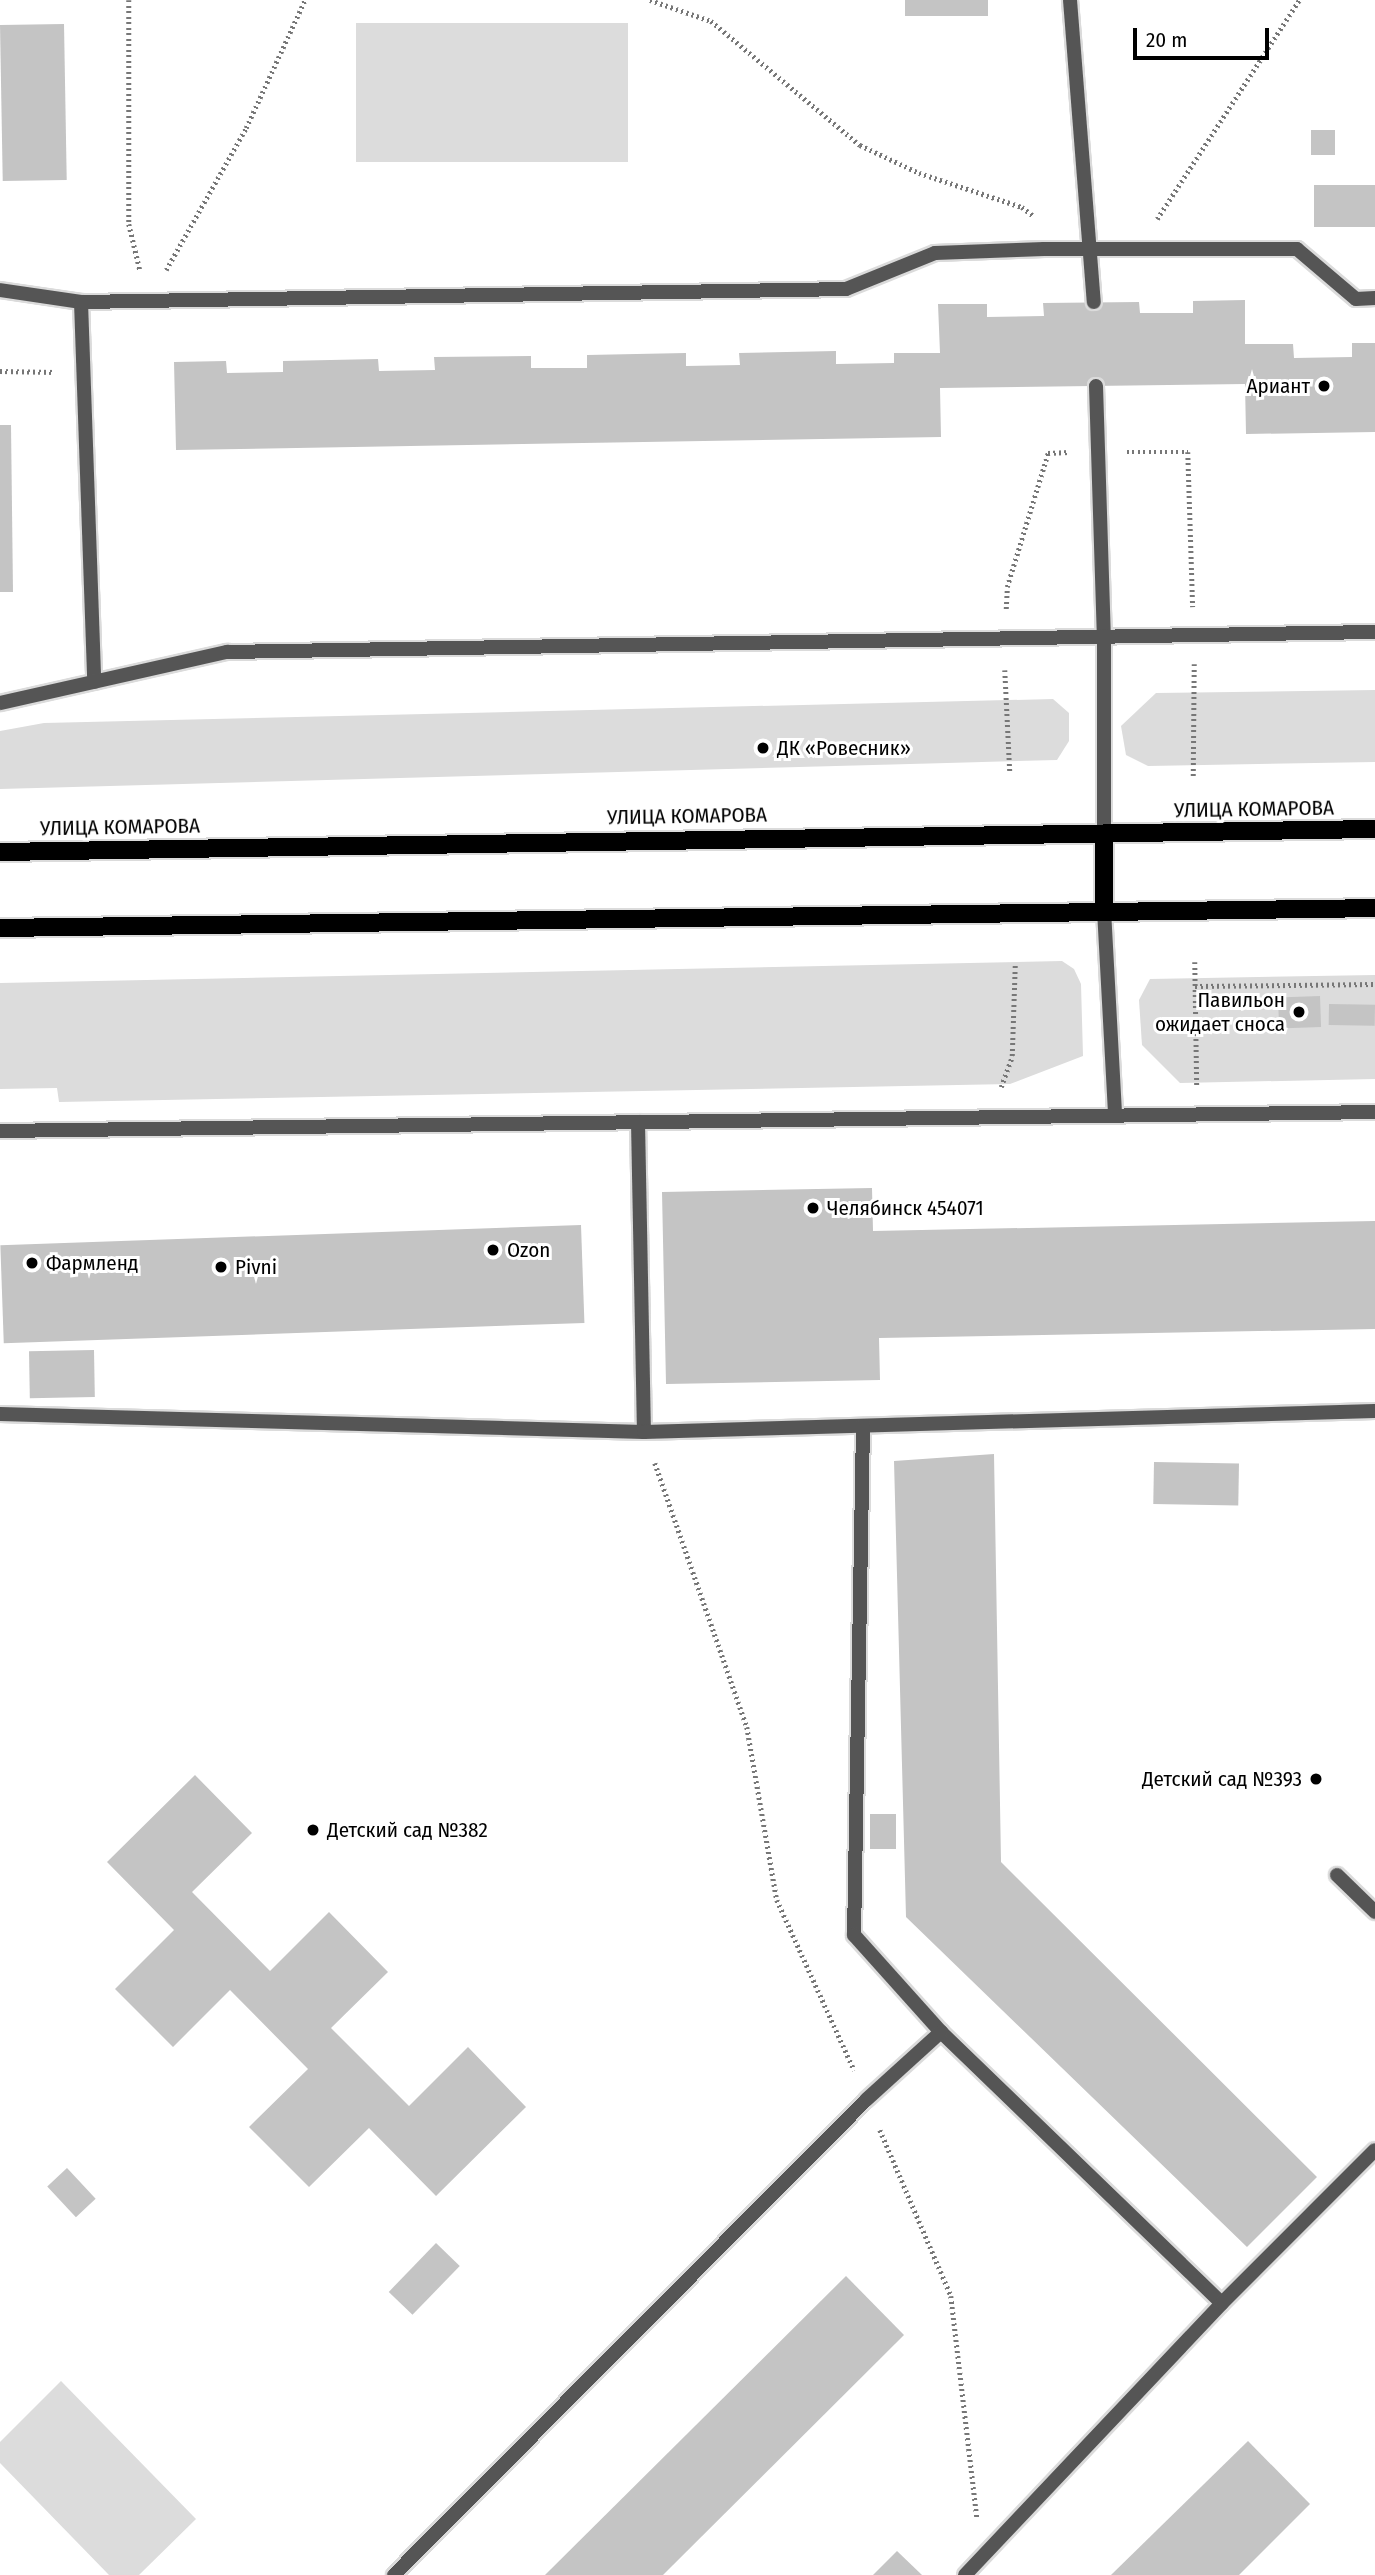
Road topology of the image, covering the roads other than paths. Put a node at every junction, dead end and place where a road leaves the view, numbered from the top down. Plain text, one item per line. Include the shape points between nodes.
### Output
1 (1070, 0) edge
2 (1093, 249) junction
3 (0, 290) edge
4 (1375, 298) edge
5 (81, 302) junction
6 (1094, 302) dead end
7 (1096, 386) dead end
8 (1375, 632) edge
9 (1104, 636) junction
10 (94, 682) junction
11 (0, 704) edge
12 (1375, 830) edge
13 (1104, 835) junction
14 (0, 852) edge
15 (1375, 908) edge
16 (1104, 910) junction
17 (0, 928) edge
18 (1375, 1112) edge
19 (1115, 1116) junction
20 (638, 1122) junction
21 (0, 1131) edge
22 (1375, 1411) edge
23 (0, 1414) edge
24 (863, 1426) junction
25 (644, 1432) junction
26 (1337, 1875) dead end
27 (1375, 1912) edge
28 (941, 2032) junction
29 (1375, 2150) edge
30 (1222, 2303) junction
31 (394, 2575) edge
32 (965, 2575) edge

1 - 2 lane
2 - 4 lane via 1297,249 1356,299
2 - 5 lane via 936,253 846,289
2 - 6 lane
3 - 5 lane
5 - 10 lane
7 - 9 lane
8 - 9 lane
9 - 10 lane via 1004,642 227,652
9 - 13 lane
10 - 11 lane
12 - 13 main road, УЛИЦА КОМАРОВА
13 - 14 main road, УЛИЦА КОМАРОВА
13 - 16 main road
15 - 16 main road
16 - 17 main road
16 - 19 lane
18 - 19 lane
19 - 20 lane
20 - 21 lane
20 - 25 lane
22 - 24 lane
23 - 25 lane
24 - 25 lane
24 - 28 lane via 854,1935
26 - 27 lane
28 - 30 lane
28 - 31 lane via 867,2099
29 - 30 lane
30 - 32 lane

